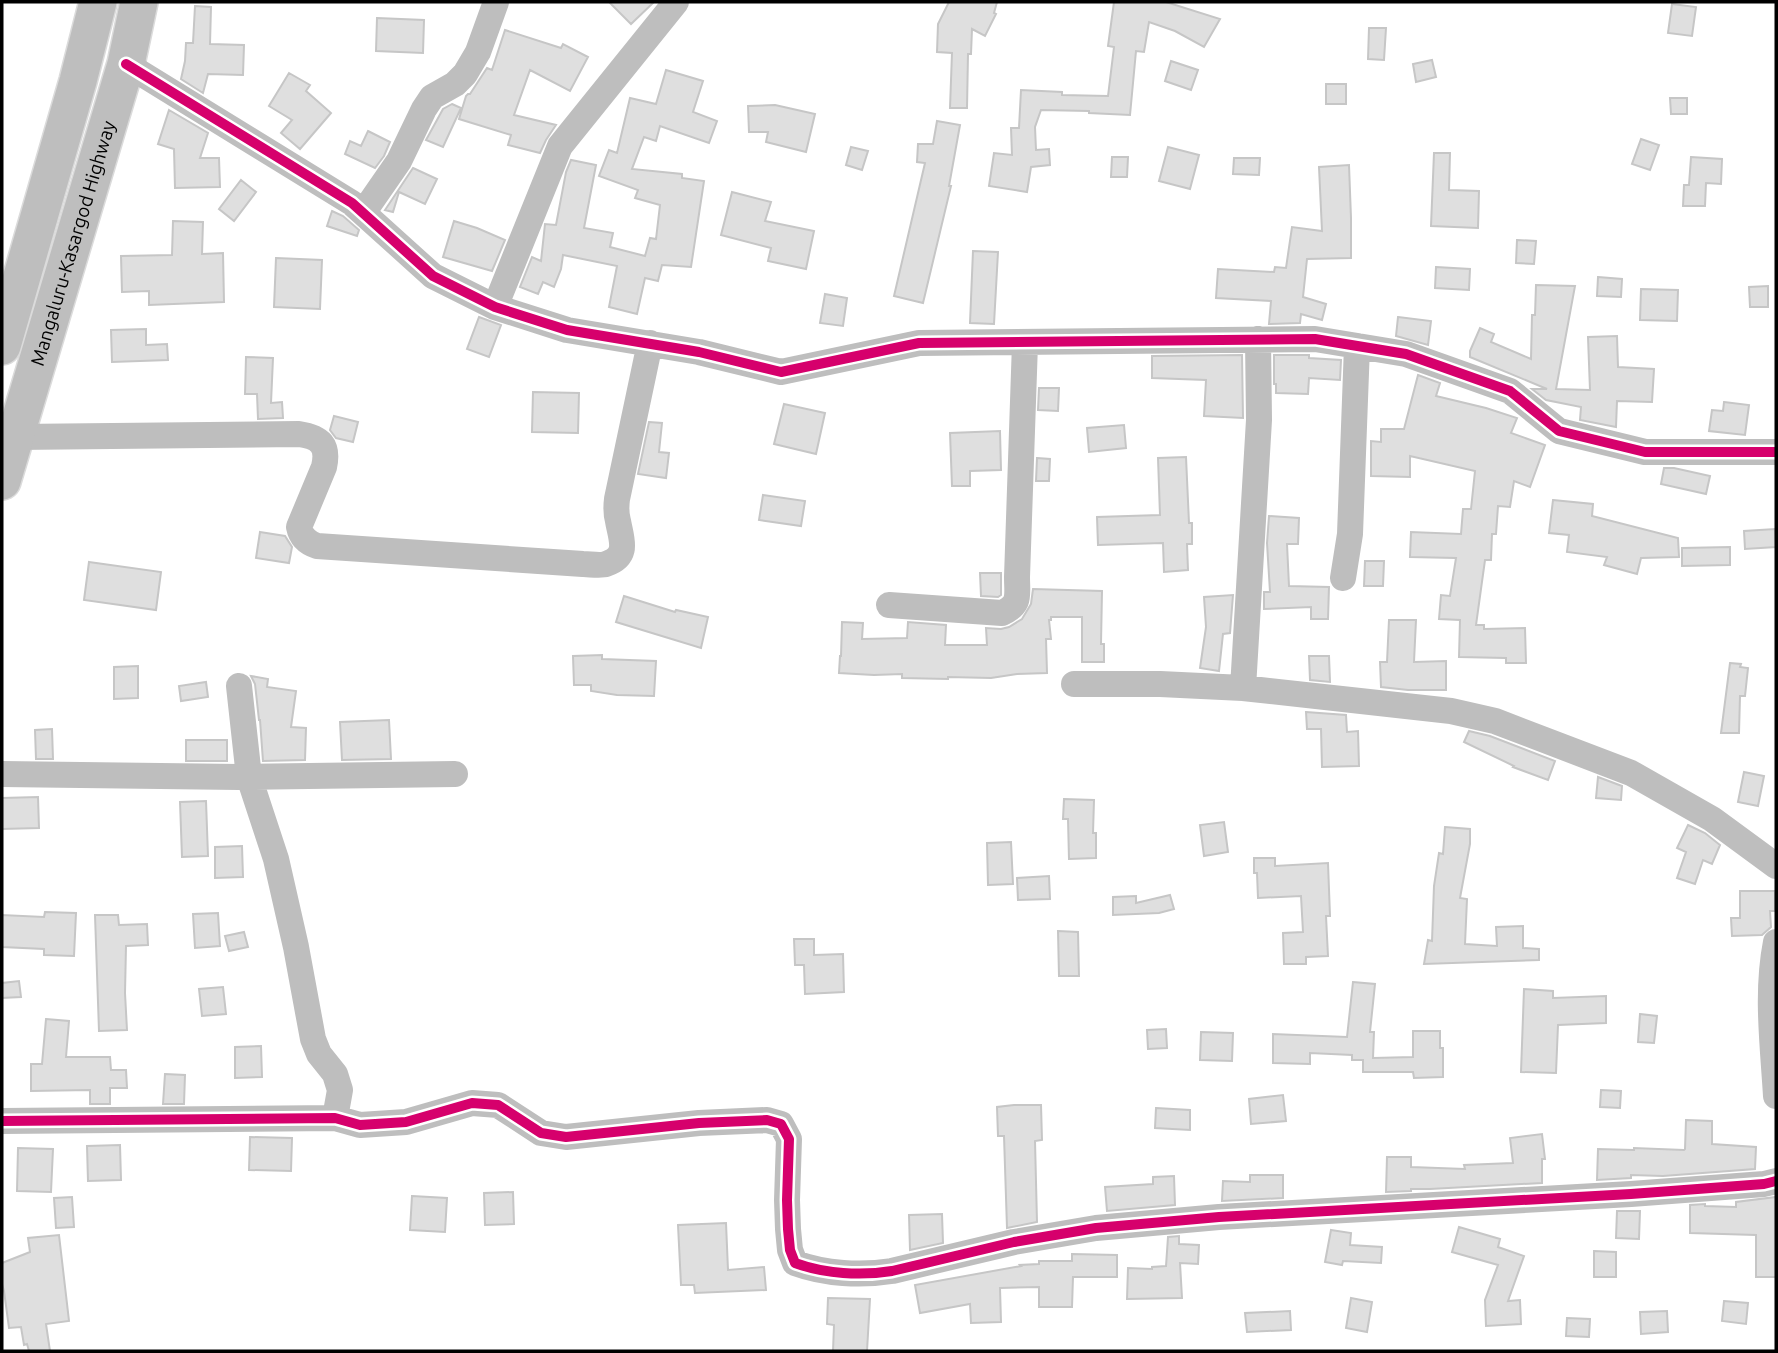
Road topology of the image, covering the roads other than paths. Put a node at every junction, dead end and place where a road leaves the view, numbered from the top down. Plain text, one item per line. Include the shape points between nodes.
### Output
1 (98, 2) edge
2 (139, 2) edge
3 (496, 2) edge
4 (676, 2) edge
5 (126, 64) junction
6 (363, 213) junction
7 (495, 307) junction
8 (1258, 339) junction
9 (1025, 343) junction
10 (650, 344) junction
11 (2, 346) edge
12 (1357, 346) junction
13 (16, 437) junction
14 (1776, 452) edge
15 (2, 481) edge
16 (1343, 578) dead end
17 (889, 605) dead end
18 (1074, 684) dead end
19 (239, 686) dead end
20 (1243, 688) junction
21 (2, 774) edge
22 (455, 774) dead end
23 (249, 776) junction
24 (1776, 866) edge
25 (1776, 942) edge
26 (1776, 1096) edge
27 (335, 1118) junction
28 (2, 1122) edge
29 (1776, 1181) edge

1 - 11 highway, Mangaluru-Kasargod Highway
2 - 5 highway, Mangaluru-Kasargod Highway
3 - 6 street via 465,74 432,97 399,162
4 - 7 street via 560,146
5 - 6 street
5 - 13 highway, Mangaluru-Kasargod Highway
6 - 7 street via 433,276
7 - 10 street via 567,330
8 - 9 street
8 - 12 street via 1315,338
8 - 20 street via 1259,420
9 - 10 street via 919,343 781,372
9 - 17 street via 1017,600 1002,613
10 - 13 street via 617,499 622,550 605,564 311,544 299,527 326,458 323,445 310,436
12 - 14 street via 1406,354 1510,391 1559,431 1645,452
12 - 16 street via 1350,534
13 - 15 highway, Mangaluru-Kasargod Highway
18 - 20 street
19 - 23 street
20 - 24 street via 1451,711 1495,722 1631,773 1712,818
21 - 23 street
22 - 23 street
23 - 27 street via 276,859 313,1040 340,1090
25 - 26 street via 1770,998
27 - 28 street
27 - 29 street via 360,1125 406,1122 472,1103 498,1105 541,1133 566,1137 712,1123 767,1120 781,1124 789,1139 790,1250 796,1264 844,1272 892,1271 1096,1228

